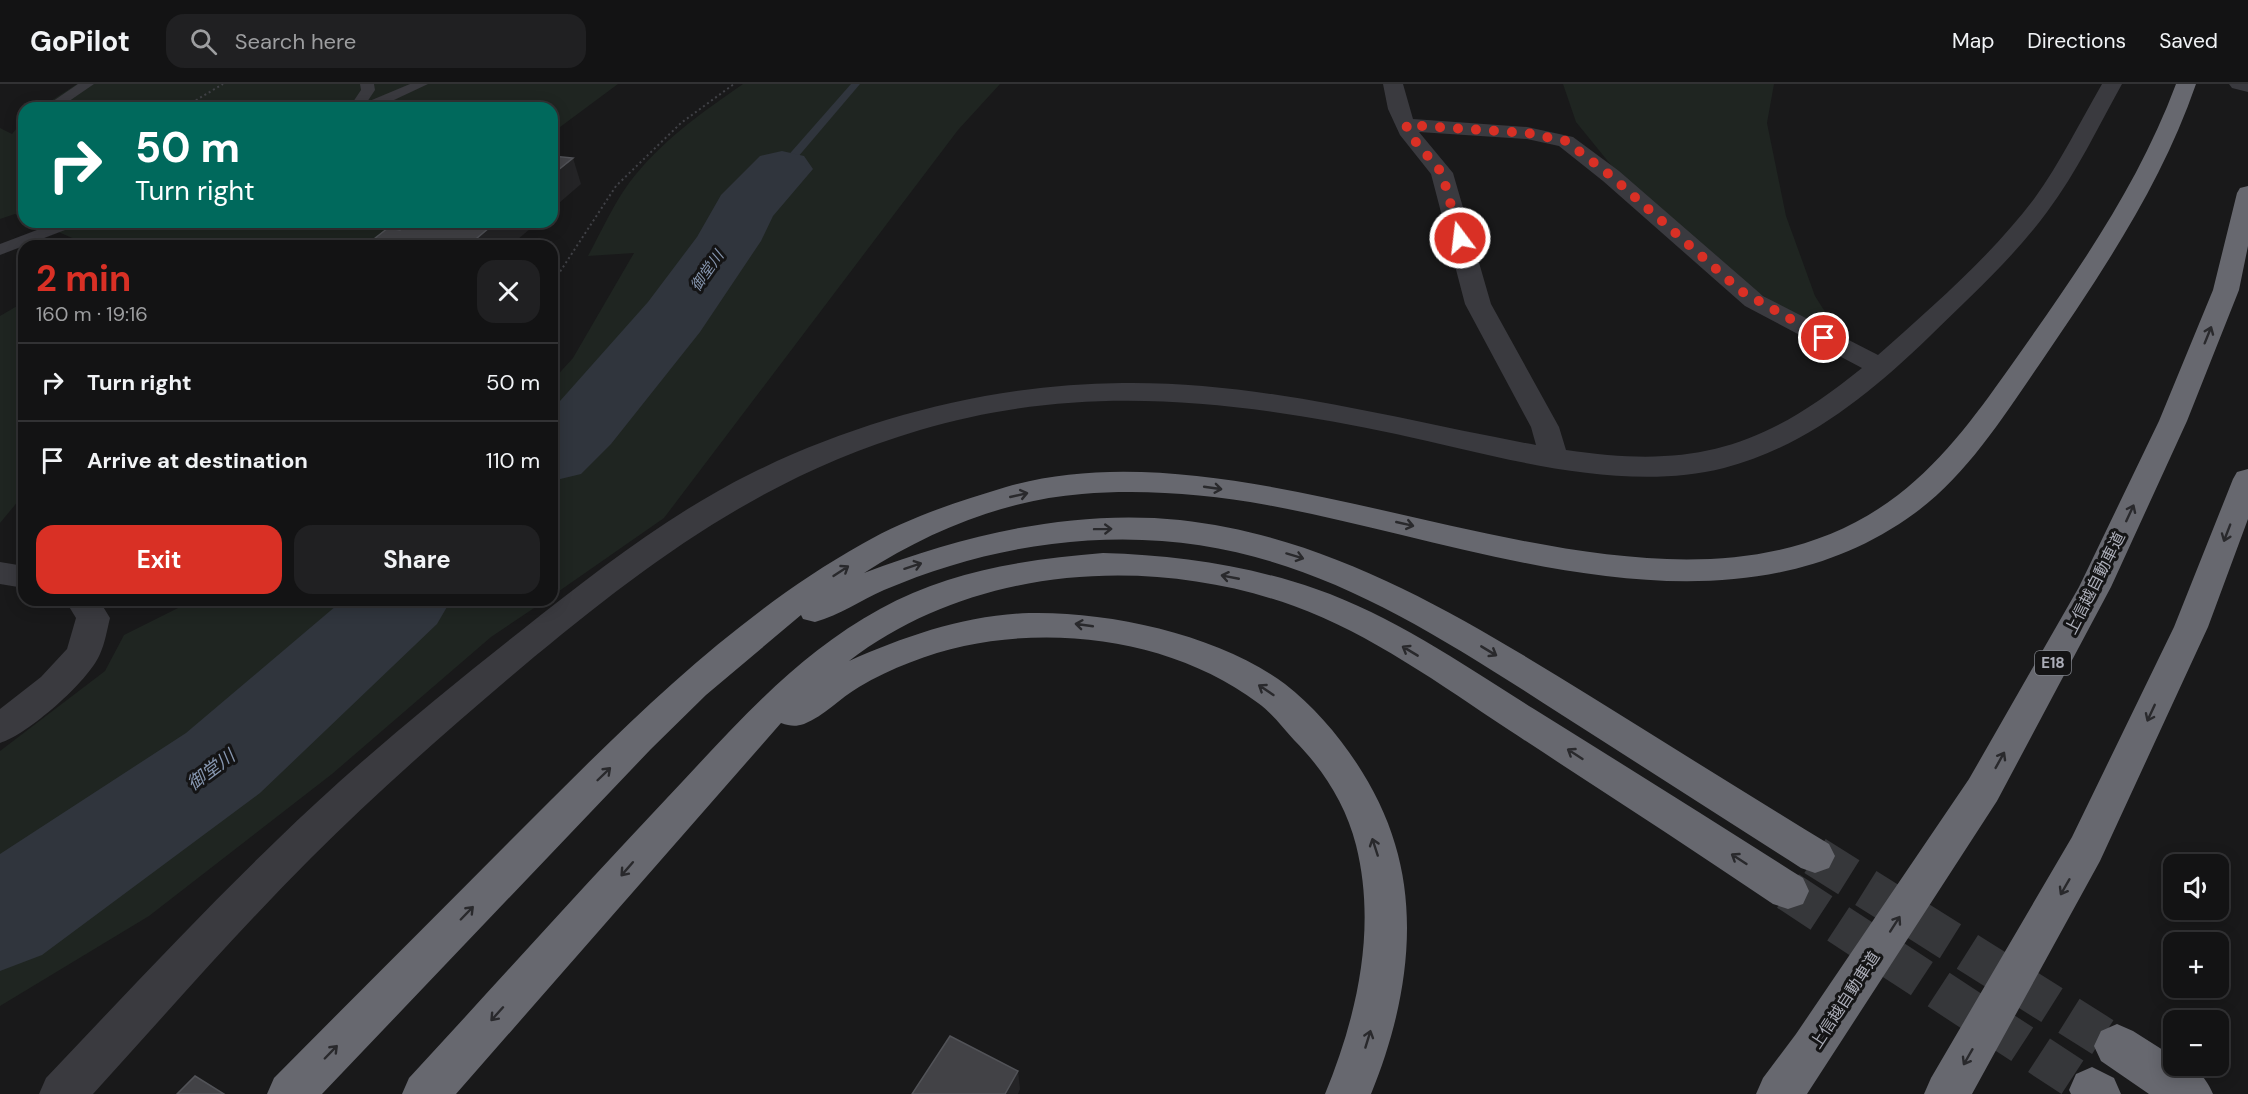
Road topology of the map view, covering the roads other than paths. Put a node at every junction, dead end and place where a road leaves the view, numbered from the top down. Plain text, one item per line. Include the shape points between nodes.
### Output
1 (87, 84) edge
2 (367, 84) edge
3 (421, 84) edge
4 (1393, 84) edge
5 (2112, 84) edge
6 (2186, 84) edge
7 (2239, 84) edge
8 (2248, 86) edge
9 (59, 102) edge
10 (360, 102) edge
11 (379, 102) edge
12 (1406, 125) junction
13 (2248, 193) edge
14 (53, 228) edge
15 (24, 240) edge
16 (18, 243) edge
17 (0, 250) edge
18 (1882, 368) junction
19 (1554, 458) junction
20 (2248, 479) edge
21 (0, 573) edge
22 (18, 576) edge
23 (86, 606) edge
24 (666, 714) junction
25 (0, 729) edge
26 (666, 825) junction
27 (1815, 856) tunnel mouth
28 (1788, 891) tunnel mouth
29 (2117, 1046) tunnel mouth
30 (62, 1094) edge
31 (290, 1094) edge
32 (425, 1094) edge
33 (1348, 1094) edge
34 (1779, 1094) edge
35 (1947, 1094) edge
36 (2190, 1094) edge

1 - 9 lane
2 - 10 lane via 368,90
3 - 11 lane
4 - 12 street via 1398,110
5 - 18 street via 2052,190 2032,216
24 -> 6 highway via 775,616 845,568 908,533 1020,494 1080,485 1139,482 1268,495 1575,561 1649,570 1720,570 1786,561 1846,542 1902,508 1947,467 1985,422 2098,261 2174,124
7 - 8 street
12 - 18 street via 1527,133 1566,141 1754,301
12 - 19 street via 1442,173 1478,304 1545,427
34 -> 13 highway, 上信越自動車道 / E18 via 1983,790 2095,587 2173,421 2226,290
14 - 15 lane
16 - 17 lane
18 - 19 street via 1813,418 1718,460 1657,467
19 - 30 street via 1308,407 1187,392 1096,392 1008,402 913,422 822,453 719,504 578,602 433,722 269,873
20 -> 35 highway via 2191,627 2086,849
21 - 22 street
23 - 25 street via 93,618 83,654 54,687
24 -> 27 highway via 783,628 847,592 911,566 1045,534 1101,528 1165,530 1286,553 1363,581 1502,658
31 -> 24 highway
28 -> 26 highway via 1383,634 1308,599 1238,578 1131,564 1045,568 980,582 909,608 847,644 793,689
26 -> 32 highway
33 -> 26 highway via 1371,1035 1386,941 1380,863 1358,796 1318,739 1270,692 1208,656 1140,634 1073,624 1000,627 933,640 873,664 807,701 744,751
29 - 36 highway

